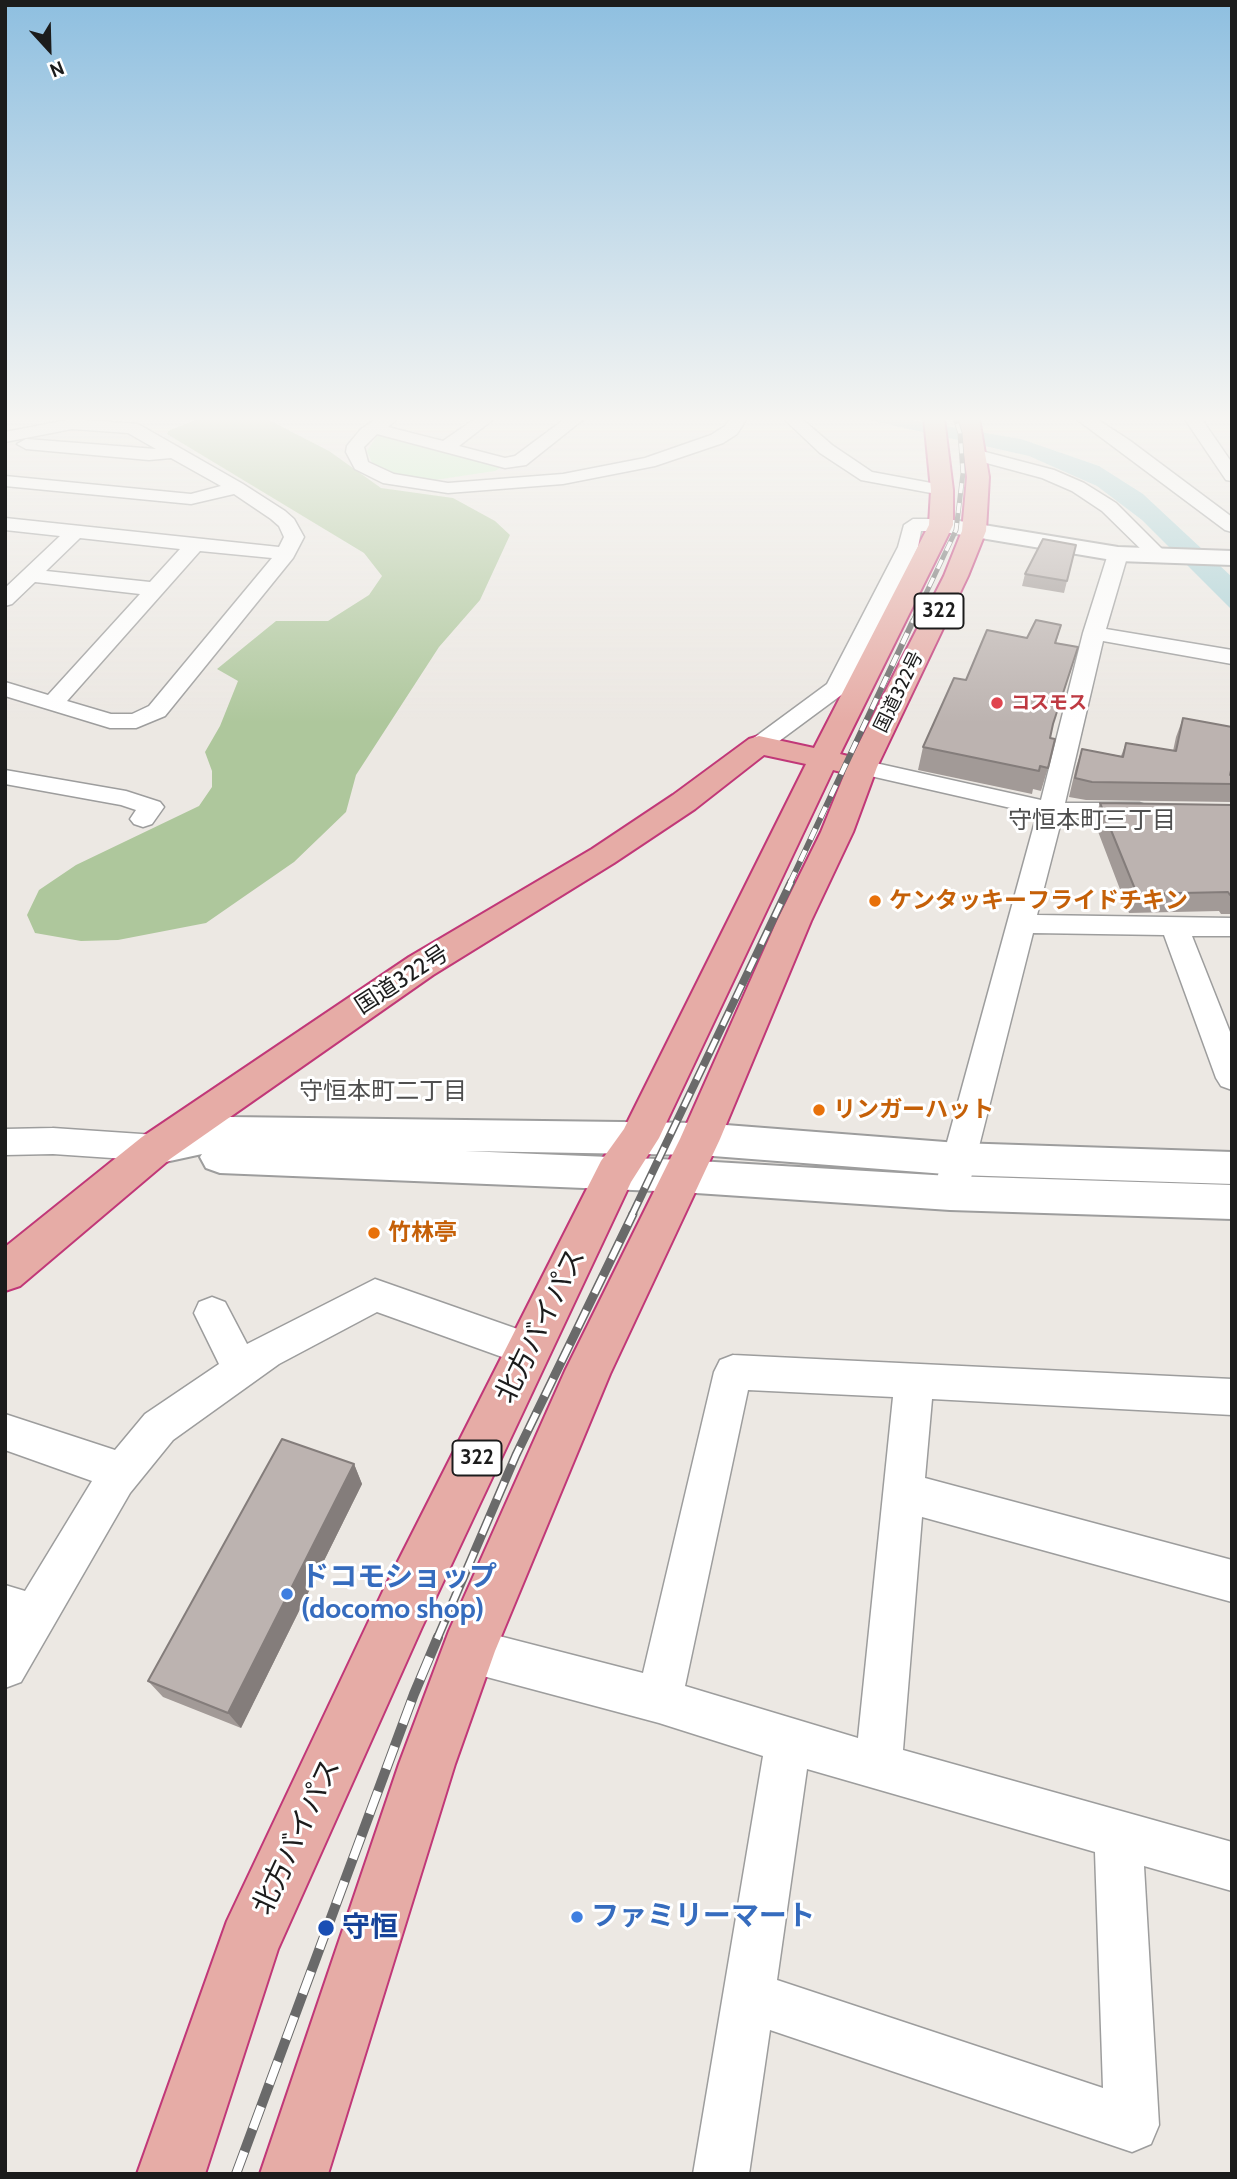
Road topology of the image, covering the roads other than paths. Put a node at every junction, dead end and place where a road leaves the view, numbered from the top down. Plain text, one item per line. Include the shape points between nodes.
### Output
1 (33, 520) edge
2 (282, 520) edge
3 (941, 520) edge
4 (975, 520) edge
5 (1123, 520) edge
6 (5, 524) edge
7 (941, 525) junction
8 (26, 526) junction
9 (974, 531) junction
10 (75, 532) junction
11 (195, 544) junction
12 (286, 554) junction
13 (1118, 554) junction
14 (1164, 556) junction
15 (1231, 558) edge
16 (32, 576) junction
17 (154, 589) junction
18 (5, 600) edge
19 (1094, 633) junction
20 (1232, 657) edge
21 (5, 689) edge
22 (52, 704) junction
23 (759, 745) junction
24 (842, 763) junction
25 (5, 777) edge
26 (1051, 810) junction
27 (1162, 811) edge
28 (143, 819) dead end
29 (1021, 924) junction
30 (1174, 925) junction
31 (1232, 927) edge
32 (1232, 1078) edge
33 (5, 1142) edge
34 (156, 1148) junction
35 (627, 1156) junction
36 (691, 1158) junction
37 (1232, 1168) edge
38 (954, 1176) junction
39 (1232, 1202) edge
40 (5, 1273) edge
41 (212, 1313) dead end
42 (530, 1350) junction
43 (241, 1369) junction
44 (915, 1381) junction
45 (1232, 1397) edge
46 (5, 1432) edge
47 (122, 1472) junction
48 (904, 1492) junction
49 (1232, 1581) edge
50 (20, 1611) edge
51 (468, 1650) junction
52 (5, 1666) edge
53 (659, 1700) junction
54 (788, 1741) junction
55 (878, 1767) junction
56 (1118, 1835) junction
57 (1232, 1867) edge
58 (749, 1997) junction
59 (171, 2174) edge
60 (294, 2174) edge
61 (721, 2174) edge

1 - 8 street
2 - 12 street via 294,537
3 - 7 highway, 国道322号 / 322
4 - 9 highway, 国道322号 / 322
5 - 14 street
6 - 8 street
7 - 9 street
7 - 23 street via 913,525 908,547 836,688
7 - 24 highway, 国道322号 / 322
8 - 10 street
9 - 13 street
9 - 24 highway, 国道322号 / 322 via 956,576
10 - 11 street
10 - 16 street
11 - 12 street
11 - 17 street
12 - 22 street via 157,711 136,721 110,720
13 - 14 street
13 - 19 street
14 - 15 street
16 - 17 street
16 - 18 street
17 - 22 street
19 - 20 street
19 - 26 street
21 - 22 street
23 - 24 highway
23 - 34 highway, 国道322号 via 615,848 421,966
24 - 26 street
24 - 35 highway, 北方バイパス / 322
24 - 36 highway, 322 via 837,832
25 - 28 street via 151,807
26 - 27 street
26 - 29 street
29 - 30 street
29 - 38 street
30 - 31 street
30 - 32 street
33 - 34 street via 53,1140
34 - 35 street via 216,1157
34 - 40 highway, 国道322号
35 - 36 street
35 - 42 highway, 北方バイパス / 322
36 - 38 street
36 - 51 highway, 322 via 588,1371
37 - 38 street
38 - 39 street
41 - 43 street
42 - 43 street via 375,1296
42 - 59 highway, 北方バイパス / 322 via 403,1608 249,1943
43 - 47 street via 159,1427
44 - 45 street
44 - 48 street
44 - 53 street via 733,1372
46 - 47 street
47 - 50 street
48 - 49 street
48 - 55 street
50 - 52 street
51 - 53 street
51 - 60 highway, 322
53 - 54 street
54 - 55 street
54 - 58 street
55 - 56 street
56 - 57 street
56 - 58 street via 1132,2125
58 - 61 street

